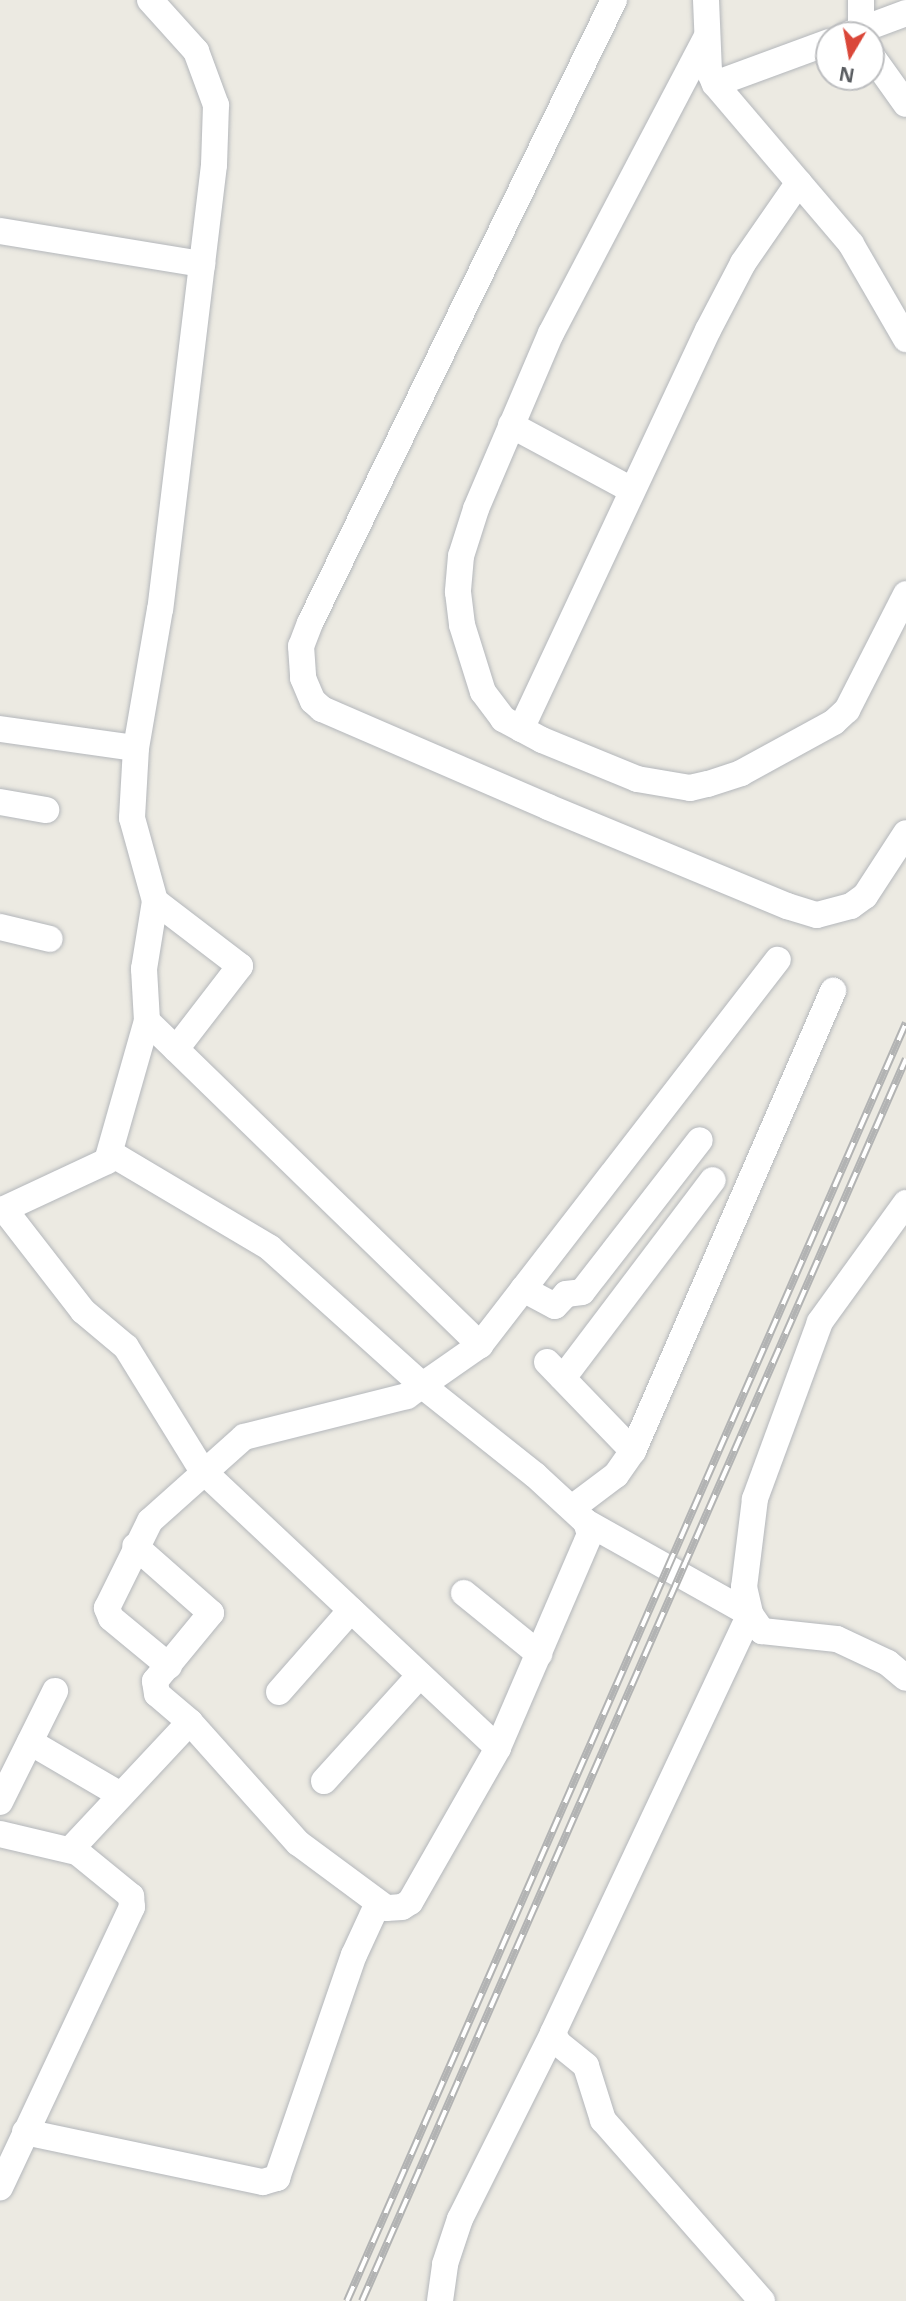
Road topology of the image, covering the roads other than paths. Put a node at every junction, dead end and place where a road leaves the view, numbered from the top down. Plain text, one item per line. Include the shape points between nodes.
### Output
1 (150, 0) edge
2 (614, 0) edge
3 (706, 0) edge
4 (861, 0) edge
5 (906, 13) edge
6 (858, 21) edge
7 (885, 21) edge
8 (706, 38) junction
9 (815, 47) edge
10 (885, 75) edge
11 (715, 84) junction
12 (906, 104) edge
13 (799, 183) junction
14 (0, 231) edge
15 (202, 264) junction
16 (896, 303) edge
17 (906, 339) edge
18 (512, 425) junction
19 (631, 489) junction
20 (906, 594) edge
21 (0, 729) edge
22 (522, 729) junction
23 (136, 748) junction
24 (0, 802) edge
25 (46, 810) dead end
26 (906, 833) edge
27 (155, 901) junction
28 (0, 927) edge
29 (50, 939) dead end
30 (778, 960) dead end
31 (833, 991) dead end
32 (147, 1021) junction
33 (176, 1049) junction
34 (700, 1140) dead end
35 (112, 1154) junction
36 (713, 1180) dead end
37 (906, 1203) edge
38 (2, 1210) edge
39 (523, 1289) junction
40 (480, 1345) junction
41 (423, 1386) junction
42 (633, 1451) junction
43 (202, 1471) junction
44 (579, 1515) junction
45 (135, 1546) junction
46 (464, 1593) dead end
47 (351, 1610) junction
48 (750, 1614) junction
49 (539, 1654) junction
50 (169, 1666) junction
51 (420, 1675) junction
52 (906, 1678) edge
53 (55, 1691) dead end
54 (279, 1692) dead end
55 (190, 1722) junction
56 (30, 1742) junction
57 (498, 1748) junction
58 (324, 1781) dead end
59 (120, 1794) junction
60 (0, 1802) edge
61 (0, 1834) edge
62 (71, 1849) junction
63 (378, 1903) junction
64 (553, 2033) junction
65 (25, 2132) junction
66 (0, 2187) edge
67 (440, 2301) edge
68 (762, 2301) edge

1 - 15 street via 196,51 216,105
2 - 26 street via 310,624 301,646 303,678 322,709 817,915 851,906 865,896
3 - 8 street
4 - 6 street
5 - 7 street
8 - 11 street
8 - 18 street via 551,332
9 - 11 street
10 - 12 street
11 - 13 street
13 - 16 street
13 - 19 street via 743,263
14 - 15 street
15 - 23 street via 160,609
16 - 17 street
18 - 19 street
18 - 22 street via 476,509 461,556 458,592 461,625 483,692 503,719
19 - 22 street
20 - 22 street via 846,710 834,722 730,777 690,788 637,779
21 - 23 street
23 - 27 street via 132,818
24 - 25 street
27 - 32 street via 144,969
27 - 33 street via 240,965
28 - 29 street
30 - 39 street
31 - 42 street
32 - 33 street
32 - 35 street
33 - 40 street
34 - 39 street via 582,1292 566,1294 555,1306
35 - 38 street via 91,1172
35 - 41 street via 270,1248
36 - 42 street via 555,1370
37 - 48 street via 820,1322 755,1499 744,1587
38 - 43 street via 83,1311 126,1347
39 - 40 street
40 - 41 street
41 - 43 street via 407,1396 244,1437
41 - 44 street
42 - 44 street
43 - 45 street via 150,1521
43 - 47 street
44 - 48 street
44 - 49 street via 588,1544
45 - 50 street via 107,1614
45 - 50 street via 211,1611 209,1620
46 - 49 street
47 - 51 street
47 - 54 street
48 - 52 street via 762,1630 837,1639 888,1663
48 - 64 street
49 - 57 street
50 - 55 street via 155,1681 155,1690
51 - 57 street
51 - 58 street
53 - 56 street
55 - 59 street
55 - 63 street via 298,1843
56 - 59 street
56 - 60 street
57 - 63 street via 410,1902 402,1907
59 - 62 street
61 - 62 street
62 - 65 street via 131,1896 132,1907
63 - 65 street via 354,1955 277,2178 263,2182
64 - 67 street via 460,2218 445,2264
64 - 68 street via 558,2043 586,2066 603,2120
65 - 66 street

